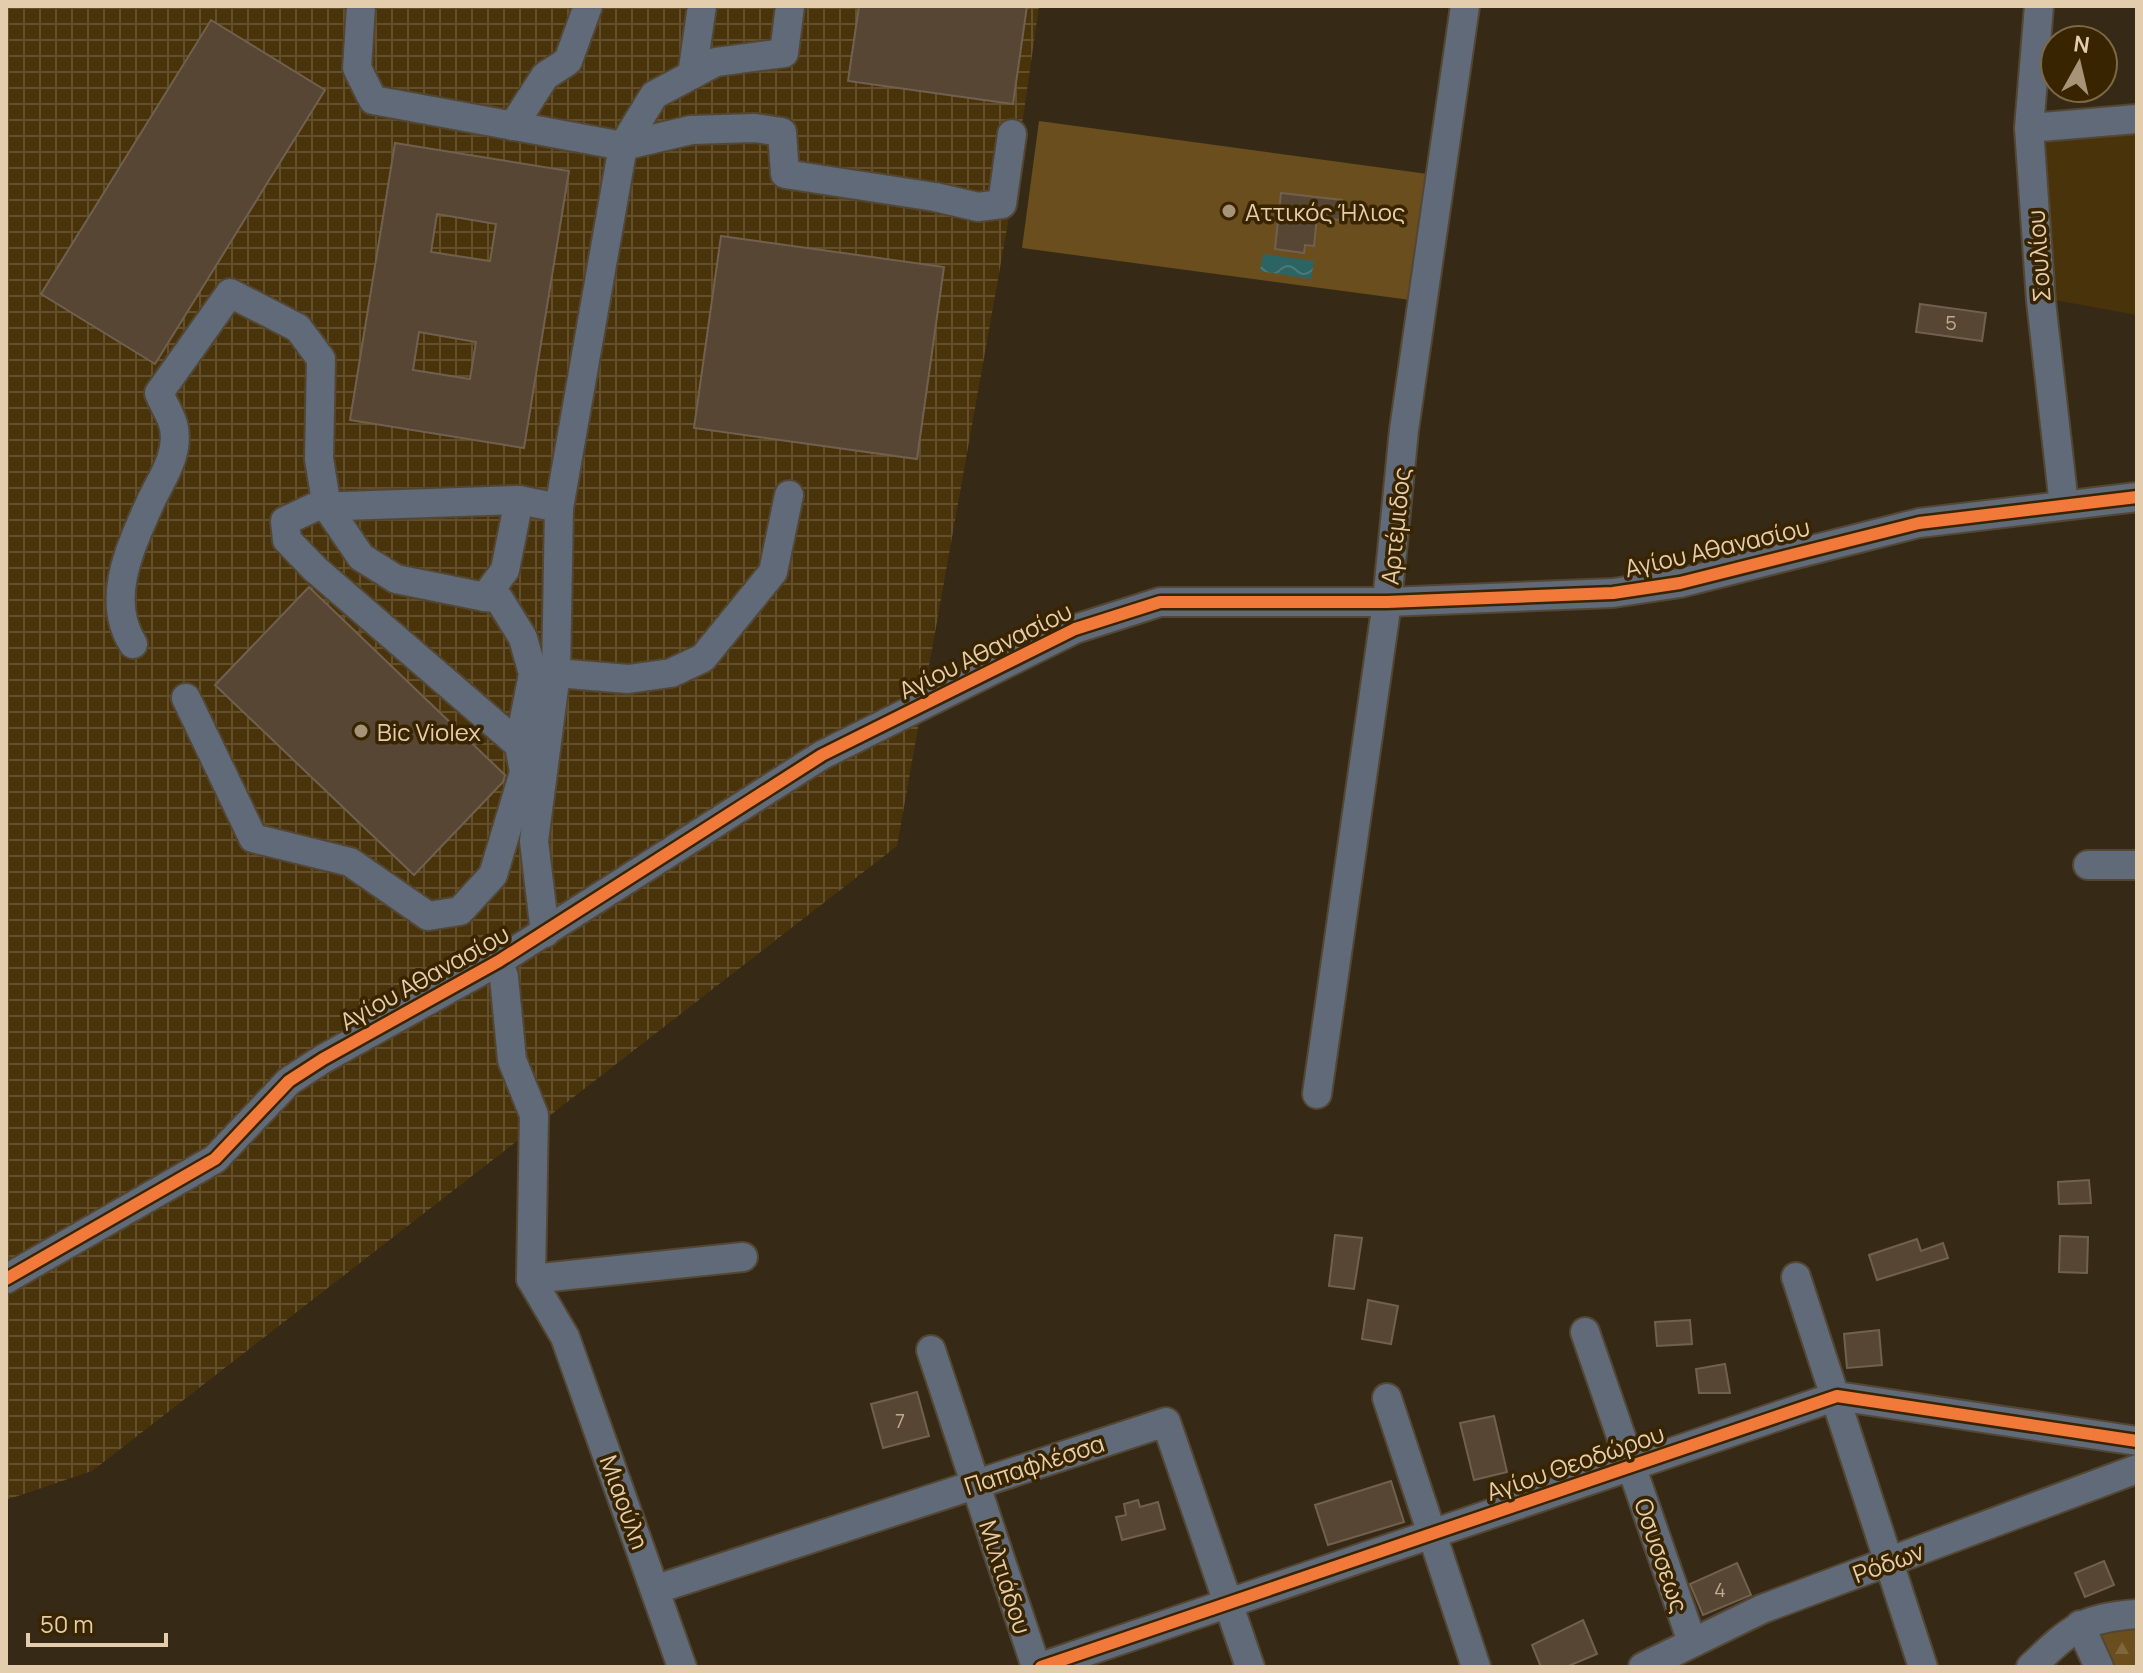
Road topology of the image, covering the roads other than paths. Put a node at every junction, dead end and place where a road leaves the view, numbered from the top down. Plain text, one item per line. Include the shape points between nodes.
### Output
1 (361, 6) edge
2 (588, 6) edge
3 (702, 6) edge
4 (790, 6) edge
5 (1465, 6) edge
6 (2039, 6) edge
7 (692, 75) junction
8 (2137, 119) edge
9 (513, 126) junction
10 (2029, 128) junction
11 (1012, 134) dead end
12 (623, 146) junction
13 (789, 495) dead end
14 (2137, 497) edge
15 (519, 500) junction
16 (2064, 505) junction
17 (327, 507) junction
18 (559, 508) junction
19 (485, 597) junction
20 (1387, 602) junction
21 (133, 644) dead end
22 (556, 673) junction
23 (186, 698) dead end
24 (519, 745) junction
25 (2088, 865) dead end
26 (2137, 865) edge
27 (545, 933) junction
28 (499, 961) junction
29 (1317, 1094) dead end
30 (743, 1257) dead end
31 (1796, 1277) dead end
32 (6, 1279) edge
33 (531, 1279) junction
34 (1585, 1332) dead end
35 (931, 1350) dead end
36 (1837, 1396) junction
37 (1387, 1398) dead end
38 (2137, 1441) edge
39 (1631, 1466) junction
40 (2137, 1469) edge
41 (975, 1483) junction
42 (1432, 1534) junction
43 (1890, 1562) junction
44 (657, 1589) junction
45 (1229, 1603) junction
46 (2137, 1614) edge
47 (2080, 1625) junction
48 (1692, 1642) junction
49 (682, 1667) edge
50 (1038, 1667) edge
51 (1250, 1667) edge
52 (1476, 1667) edge
53 (1643, 1667) edge
54 (1923, 1667) edge
55 (2031, 1667) edge
56 (2099, 1667) edge

1 - 9 street via 357,68 373,100
2 - 9 street via 568,61 545,76
3 - 7 street
4 - 7 street via 784,53 716,62
5 - 20 street, Αρτέμιδος via 1404,430
6 - 10 street, Σουλίου
7 - 12 street via 654,95
8 - 10 street
9 - 12 street
10 - 16 street, Σουλίου via 2041,301
11 - 12 street via 1002,204 978,207 785,174 782,132 691,130
12 - 18 street
13 - 22 street via 773,572 703,658 671,673 628,679
14 - 16 street, Αγίου Αθανασίου
15 - 17 street
15 - 18 street
15 - 19 street via 505,570
16 - 20 street, Αγίου Αθανασίου via 1919,523 1680,583 1613,593
17 - 19 street via 361,557 396,579
17 - 21 street via 319,459 321,359 298,328 230,293 159,393 174,428 172,462 118,590 121,625
17 - 24 street via 285,521 287,540
18 - 22 street
19 - 24 street via 499,599 523,638 533,674
20 - 27 street, Αγίου Αθανασίου via 1160,602 1075,629 822,755
20 - 29 street, Αρτέμιδος
22 - 27 street via 534,841
23 - 24 street via 253,838 350,862 428,916 460,911 493,875 524,772
25 - 26 street
27 - 28 street, Αγίου Αθανασίου
28 - 32 street, Αγίου Αθανασίου via 323,1059 289,1081 215,1159
28 - 33 street via 512,1060 534,1115
30 - 33 street
31 - 36 street
33 - 44 street, Μιαούλη via 565,1337
34 - 39 street, Οσυσσεως
35 - 41 street, Μιλτιάδου
36 - 38 street, Αγίου Θεοδώρου
36 - 39 street, Αγίου Θεοδώρου
36 - 43 street
37 - 42 street
39 - 42 street, Αγίου Θεοδώρου
39 - 48 street, Οσυσσεως
40 - 43 street, Ρόδων
41 - 44 street, Παπαφλέσσα
41 - 45 street, Παπαφλέσσα via 1166,1422
41 - 50 street, Μιλτιάδου
42 - 45 street, Αγίου Θεοδώρου
42 - 52 street
43 - 48 street, Ρόδων via 1762,1609
43 - 54 street
44 - 49 street, Μιαούλη
45 - 50 street, Αγίου Θεοδώρου
45 - 51 street, Παπαφλέσσα
46 - 47 street
47 - 55 street
47 - 56 street
48 - 53 street, Ρόδων

